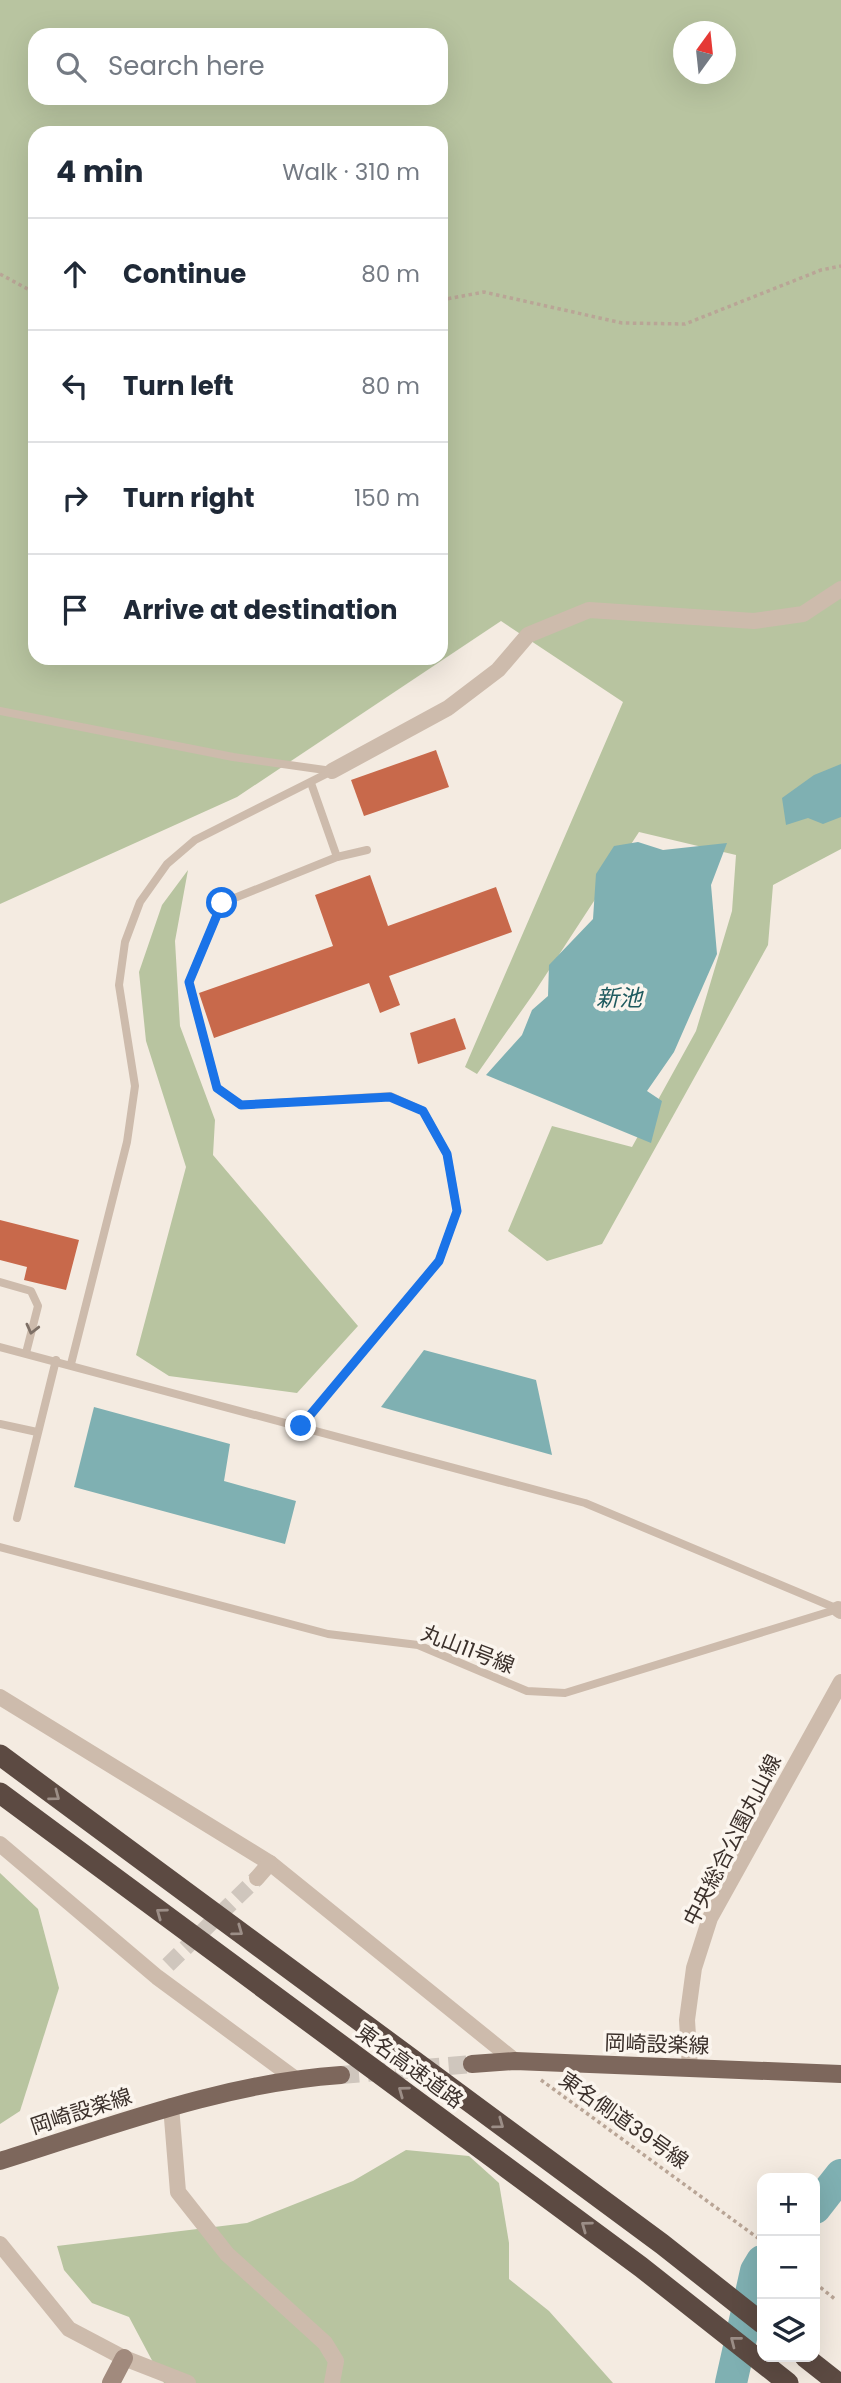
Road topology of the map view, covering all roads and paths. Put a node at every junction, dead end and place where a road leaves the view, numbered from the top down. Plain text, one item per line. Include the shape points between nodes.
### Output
1 (841, 266) edge
2 (0, 274) edge
3 (28, 289) edge
4 (448, 299) edge
5 (841, 589) edge
6 (0, 711) edge
7 (332, 771) junction
8 (312, 783) junction
9 (367, 850) dead end
10 (337, 857) junction
11 (0, 1282) edge
12 (0, 1347) edge
13 (26, 1353) junction
14 (56, 1360) junction
15 (71, 1364) junction
16 (0, 1424) edge
17 (301, 1426) junction
18 (37, 1432) junction
19 (18, 1518) dead end
20 (0, 1547) edge
21 (840, 1610) edge
22 (841, 1682) edge
23 (0, 1697) edge
24 (0, 1755) edge
25 (0, 1793) edge
26 (0, 1844) edge
27 (270, 1863) junction
28 (257, 1878) tunnel mouth
29 (515, 2061) junction
30 (471, 2064) tunnel mouth
31 (690, 2068) junction
32 (341, 2074) tunnel mouth
33 (841, 2074) edge
34 (294, 2078) junction
35 (171, 2106) junction
36 (0, 2161) edge
37 (757, 2237) edge
38 (0, 2244) edge
39 (820, 2287) edge
40 (836, 2300) dead end
41 (757, 2319) edge
42 (124, 2358) junction
43 (811, 2362) edge
44 (111, 2383) edge
45 (188, 2383) edge
46 (332, 2383) edge
47 (789, 2383) edge
48 (838, 2383) edge

1 - 4 path via 685,324 622,323 484,292
2 - 3 path
5 - 7 street via 803,614 754,621 589,610 528,635 498,670 448,708
6 - 7 lane via 233,757
7 - 8 lane
8 - 10 lane
8 - 15 lane via 195,840 167,864 140,902 125,942 119,985 135,1086
9 - 10 lane
10 - 17 lane via 222,903 189,982 217,1088 241,1105 390,1097 423,1111 447,1154 457,1211 439,1261
11 -> 13 lane via 31,1291 38,1306
12 - 13 lane
13 - 14 lane
14 - 15 lane
14 - 18 lane
15 - 17 lane
16 - 18 lane
17 - 21 lane via 584,1503
18 - 19 lane
20 - 21 lane, 丸山11号線 via 328,1634 418,1645 527,1691 565,1693
22 - 31 street, 中央総合公園丸山線 via 710,1918 694,1968 687,2021
23 - 27 street
24 -> 41 highway, 東名高速道路
47 -> 25 highway, 東名高速道路 via 641,2267
26 - 34 street
27 - 28 street
27 - 29 street
29 - 30 main road, 岡崎設楽線
29 - 31 main road, 岡崎設楽線
29 - 37 path, 東名側道39号線
31 - 33 main road, 岡崎設楽線
32 - 34 main road, 岡崎設楽線
34 - 35 main road, 岡崎設楽線
35 - 36 main road, 岡崎設楽線
35 - 46 street via 177,2192 227,2254 325,2343 336,2361
38 - 42 street via 69,2329
39 - 40 path
42 - 44 street
42 - 45 street
43 - 48 highway

